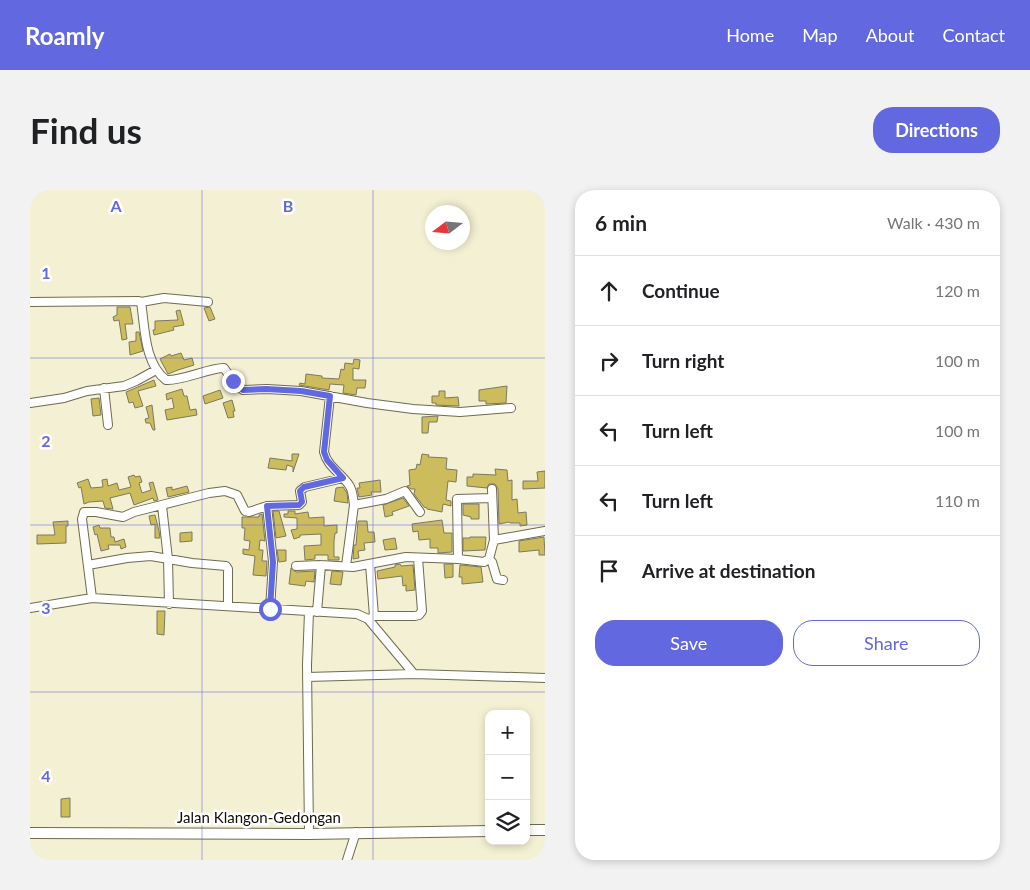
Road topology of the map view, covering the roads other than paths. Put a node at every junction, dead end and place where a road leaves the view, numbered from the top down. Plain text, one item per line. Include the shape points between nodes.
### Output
1 (30, 302) edge
2 (141, 302) junction
3 (208, 302) dead end
4 (156, 370) junction
5 (104, 388) junction
6 (330, 396) junction
7 (30, 403) edge
8 (511, 408) dead end
9 (108, 425) dead end
10 (343, 478) junction
11 (492, 489) dead end
12 (492, 498) junction
13 (354, 505) junction
14 (162, 506) junction
15 (267, 506) junction
16 (420, 512) dead end
17 (545, 531) edge
18 (494, 540) junction
19 (418, 558) junction
20 (168, 559) junction
21 (458, 559) junction
22 (489, 559) junction
23 (370, 564) junction
24 (88, 565) junction
25 (321, 565) junction
26 (296, 566) dead end
27 (346, 566) junction
28 (503, 580) dead end
29 (92, 598) junction
30 (169, 604) junction
31 (228, 606) junction
32 (30, 608) edge
33 (270, 609) junction
34 (313, 612) junction
35 (371, 617) junction
36 (414, 674) junction
37 (307, 677) junction
38 (545, 678) edge
39 (530, 830) edge
40 (545, 830) edge
41 (485, 831) edge
42 (356, 832) junction
43 (30, 833) edge
44 (309, 834) junction
45 (347, 860) edge

1 - 2 street
2 - 3 street via 164,298
2 - 4 street via 149,353
4 - 5 street via 124,386
4 - 6 street via 169,380 224,368 243,390 301,391
5 - 7 street
5 - 9 street
6 - 8 street via 414,409 460,412
6 - 10 street via 324,452
10 - 13 street via 350,486
10 - 15 street via 304,487 300,491 302,502 299,505
11 - 12 street
12 - 18 street
12 - 21 street via 457,499
13 - 16 street via 386,499 405,491
13 - 27 street
14 - 15 street via 225,491 237,495 247,512
14 - 20 street
14 - 24 street via 123,517 84,512 82,519
15 - 33 street via 273,562
17 - 18 street
18 - 22 street
19 - 21 street
19 - 23 street
19 - 35 street via 422,611 419,615
20 - 24 street via 143,556
20 - 30 street
20 - 31 street via 228,567
21 - 22 street via 484,562
22 - 28 street via 498,579
23 - 27 street
23 - 35 street
24 - 29 street
25 - 26 street
25 - 27 street
25 - 34 street
29 - 30 street
29 - 32 street
30 - 31 street
31 - 33 street
33 - 34 street
34 - 35 street
34 - 37 street
35 - 36 street
36 - 37 street
36 - 38 street
37 - 44 street
39 - 40 main road
41 - 42 main road, Jalan Klangon-Gedongan
42 - 44 main road, Jalan Klangon-Gedongan
42 - 45 street
43 - 44 main road, Jalan Klangon-Gedongan

